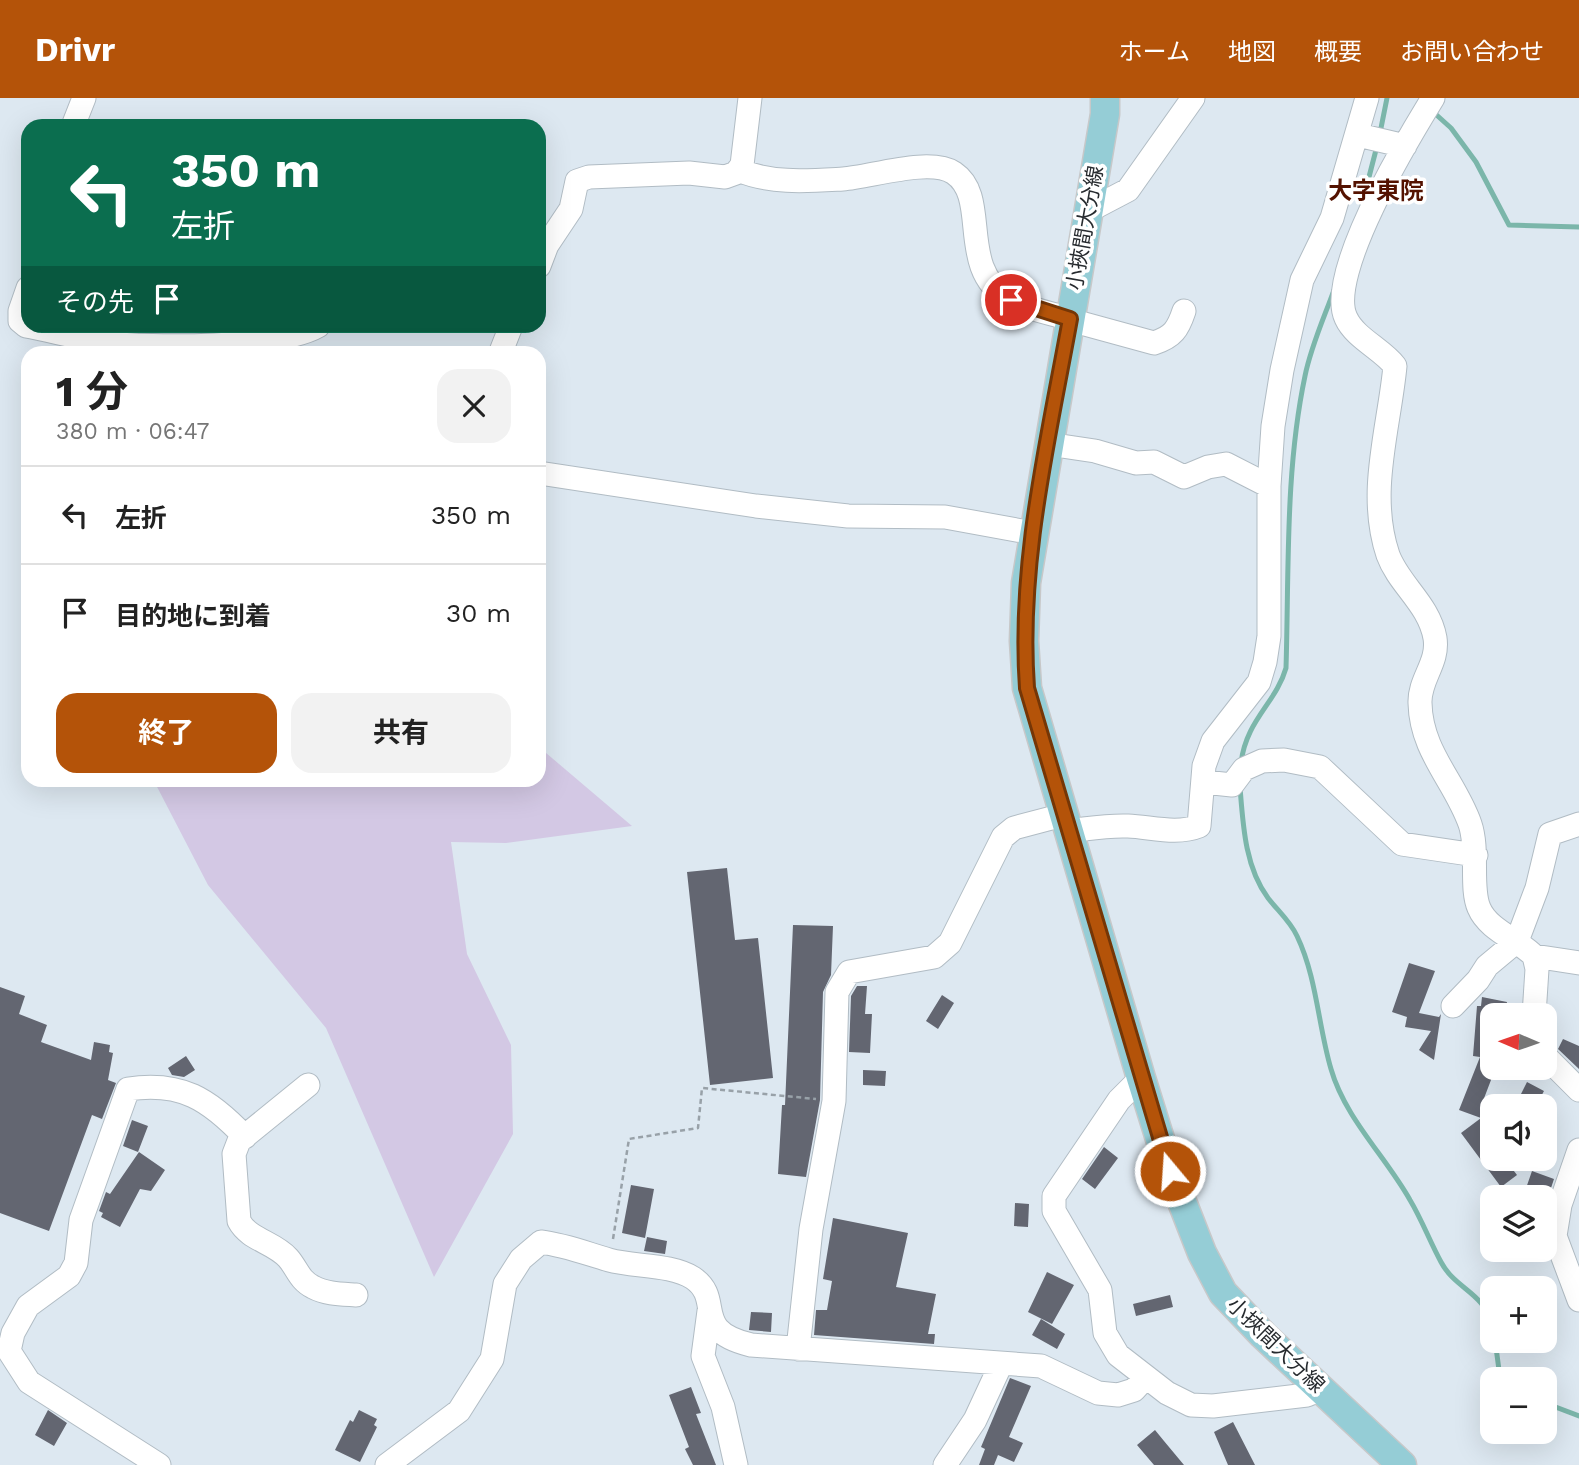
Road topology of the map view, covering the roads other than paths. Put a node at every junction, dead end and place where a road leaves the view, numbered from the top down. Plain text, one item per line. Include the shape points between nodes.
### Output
1 (84, 98) edge
2 (750, 98) edge
3 (1105, 98) edge
4 (1193, 98) edge
5 (1367, 98) edge
6 (1433, 98) edge
7 (76, 119) edge
8 (1360, 136) junction
9 (1396, 144) junction
10 (738, 170) junction
11 (1088, 211) junction
12 (546, 248) edge
13 (1184, 311) dead end
14 (1070, 320) junction
15 (61, 333) edge
16 (306, 333) edge
17 (1048, 444) junction
18 (546, 473) edge
19 (1269, 486) junction
20 (1033, 533) junction
21 (1204, 782) junction
22 (1065, 823) junction
23 (1579, 824) edge
24 (1476, 855) junction
25 (1526, 949) junction
26 (1579, 962) edge
27 (1535, 1003) edge
28 (1453, 1006) dead end
29 (1558, 1069) edge
30 (1140, 1078) junction
31 (308, 1084) dead end
32 (1579, 1090) edge
33 (245, 1137) junction
34 (1579, 1150) edge
35 (356, 1295) dead end
36 (1579, 1300) edge
37 (709, 1311) junction
38 (797, 1349) junction
39 (1001, 1364) junction
40 (0, 1372) edge
41 (1146, 1377) junction
42 (26, 1379) junction
43 (1321, 1389) junction
44 (159, 1465) edge
45 (387, 1465) edge
46 (737, 1465) edge
47 (946, 1465) edge
48 (1402, 1465) edge

1 - 7 street
2 - 10 street
3 - 11 main road, 小挾間大分線
4 - 11 street via 1128,190
5 - 8 street
6 - 9 street
8 - 9 street
8 - 19 street via 1332,218 1302,280 1273,426
9 - 24 street via 1362,230 1343,302 1346,318 1395,366 1380,466 1381,527 1389,558 1420,602 1435,638 1433,665 1419,701 1423,736 1470,823
10 - 12 street via 725,177 689,173 577,181 571,209
10 - 14 street via 779,181 845,179 920,167 953,172 972,201 977,254 996,290 1011,300
11 - 14 main road, 小挾間大分線
13 - 14 street via 1177,330 1154,343
14 - 17 main road, 小挾間大分線
15 - 16 street via 107,342 176,344
17 - 19 street via 1136,463 1154,462 1184,477 1226,464
17 - 20 main road, 小挾間大分線
18 - 20 street via 756,506 848,516 945,517
19 - 21 street via 1265,662 1259,682 1213,741
20 - 22 main road, 小挾間大分線 via 1026,583 1027,688
21 - 22 street via 1202,817 1199,826 1190,830
21 - 24 street via 1232,785 1244,769 1262,761 1320,767 1402,844
22 - 30 main road, 小挾間大分線
22 - 38 street via 1014,828 1003,836 950,943 934,957 849,972 837,992 834,1101 808,1242
23 - 25 street via 1550,834
24 - 25 street via 1478,907 1489,922
25 - 26 street
25 - 27 street via 1537,969
25 - 28 street via 1487,966
29 - 32 street
30 - 41 street via 1061,1182 1054,1196 1054,1211 1100,1290 1105,1333 1118,1355
30 - 43 main road, 小挾間大分線 via 1202,1254 1223,1293
31 - 33 street
33 - 35 street via 234,1154 239,1222 244,1231 288,1258 312,1287
33 - 42 street via 212,1104 173,1087 128,1089 81,1220 76,1263 69,1276 28,1306 13,1333 9,1351
34 - 36 street via 1560,1205 1555,1236
37 - 38 street via 715,1329 729,1340
37 - 45 street via 703,1289 692,1278 541,1242 521,1259 505,1284 492,1360 458,1411
37 - 46 street via 703,1356 723,1407
38 - 39 street
39 - 41 street via 1041,1366 1098,1393 1118,1395 1134,1390
39 - 47 street via 975,1420
40 - 42 street
41 - 43 street via 1191,1405 1248,1403
42 - 44 street
43 - 48 main road, 小挾間大分線

